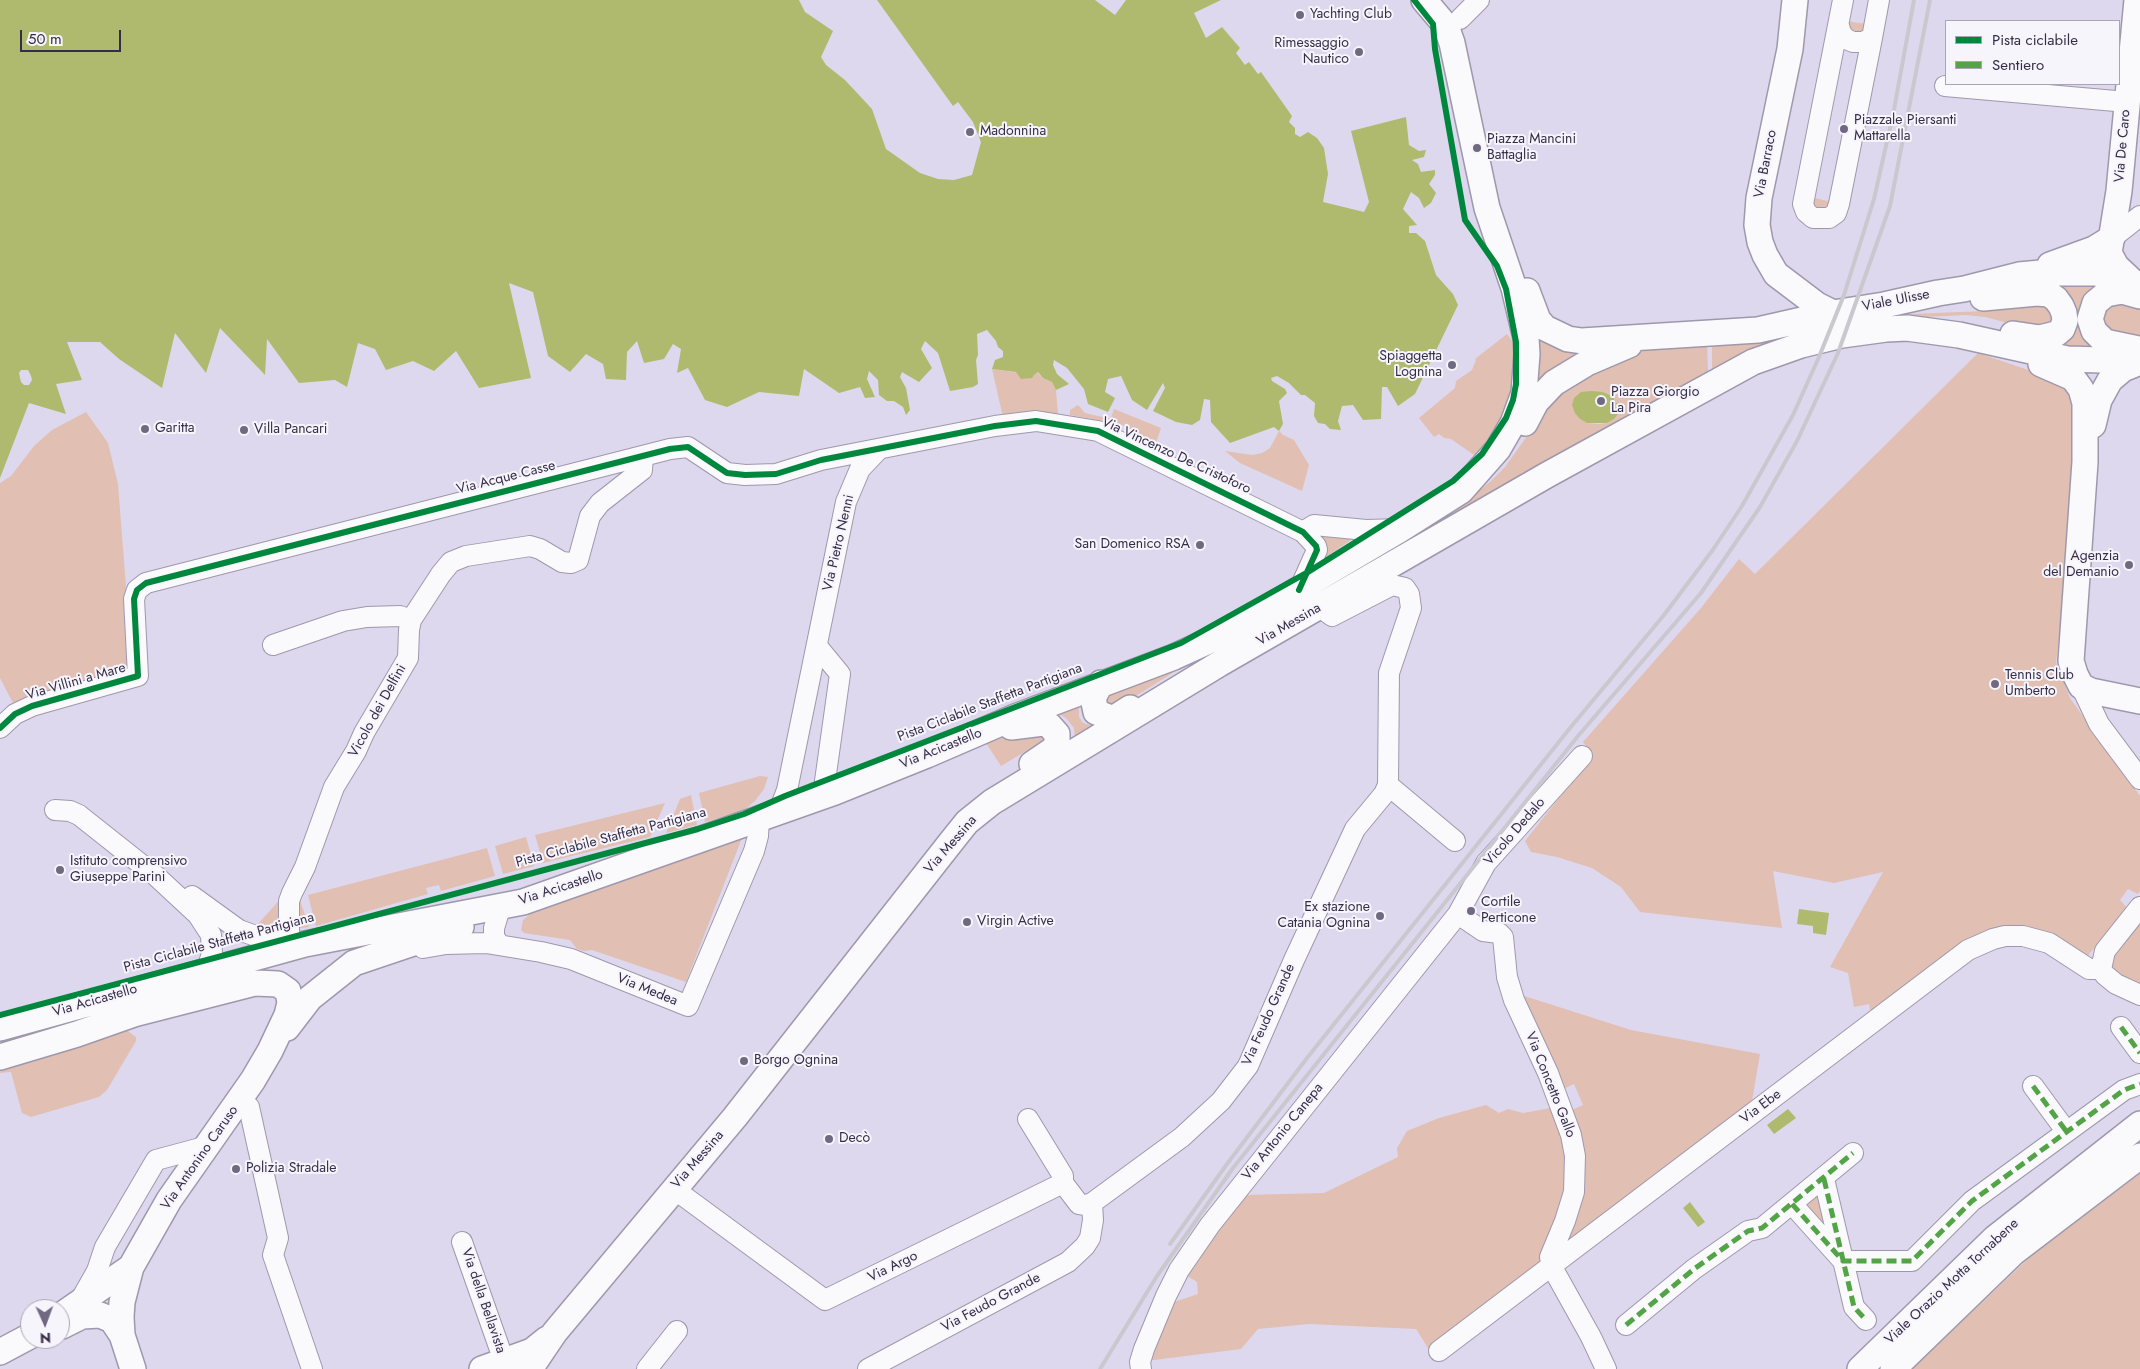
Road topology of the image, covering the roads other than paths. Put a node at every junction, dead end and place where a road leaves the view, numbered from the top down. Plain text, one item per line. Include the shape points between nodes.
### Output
1 (1479, 0) edge
2 (1795, 0) edge
3 (1843, 0) edge
4 (1879, 0) edge
5 (2137, 0) edge
6 (1441, 7) edge
7 (1838, 26) junction
8 (1872, 38) junction
9 (1945, 86) dead end
10 (2127, 102) junction
11 (2140, 216) edge
12 (2112, 238) junction
13 (2019, 275) junction
14 (2138, 288) edge
15 (1884, 305) junction
16 (1825, 309) junction
17 (1906, 328) junction
18 (1650, 338) junction
19 (1981, 340) junction
20 (2140, 349) edge
21 (2140, 355) edge
22 (2140, 362) edge
23 (879, 449) junction
24 (643, 456) junction
25 (2086, 462) junction
26 (1547, 475) joint
27 (1461, 491) junction
28 (1401, 529) junction
29 (1303, 532) junction
30 (137, 590) joint
31 (1299, 590) junction
32 (1320, 607) junction
33 (411, 620) junction
34 (273, 645) dead end
35 (817, 646) junction
36 (1219, 664) junction
37 (1101, 683) junction
38 (2081, 686) junction
39 (2140, 701) edge
40 (0, 728) edge
41 (983, 732) junction
42 (1582, 756) dead end
43 (2140, 780) edge
44 (1388, 785) junction
45 (1011, 790) junction
46 (835, 792) junction
47 (55, 810) dead end
48 (769, 815) junction
49 (1455, 841) dead end
50 (156, 876) junction
51 (523, 902) junction
52 (2140, 907) edge
53 (1458, 914) junction
54 (498, 915) junction
55 (297, 943) junction
56 (499, 944) junction
57 (372, 956) junction
58 (2101, 968) junction
59 (206, 970) junction
60 (2140, 995) edge
61 (2121, 1027) dead end
62 (0, 1028) edge
63 (43, 1044) junction
64 (270, 1050) junction
65 (0, 1051) edge
66 (2140, 1053) edge
67 (0, 1057) edge
68 (2140, 1084) edge
69 (2034, 1086) dead end
70 (240, 1102) junction
71 (1028, 1119) dead end
72 (2140, 1124) edge
73 (2066, 1131) junction
74 (208, 1146) junction
75 (1853, 1153) dead end
76 (2140, 1156) edge
77 (1824, 1178) junction
78 (1063, 1183) junction
79 (674, 1189) junction
80 (1092, 1203) junction
81 (1792, 1204) junction
82 (462, 1242) dead end
83 (1843, 1261) junction
84 (131, 1267) junction
85 (1552, 1267) junction
86 (70, 1309) edge
87 (70, 1309) edge
88 (1866, 1320) dead end
89 (70, 1321) edge
90 (1626, 1325) dead end
91 (677, 1331) dead end
92 (555, 1332) junction
93 (122, 1335) junction
94 (20, 1341) edge
95 (1439, 1351) dead end
96 (0, 1352) edge
97 (493, 1365) edge
98 (1895, 1367) edge
99 (133, 1369) edge
100 (312, 1369) edge
101 (530, 1369) edge
102 (647, 1369) edge
103 (868, 1369) edge
104 (1140, 1369) edge
105 (1606, 1369) edge
106 (1860, 1369) edge

1 - 6 street
2 - 16 main road, Via Barraco via 1790,49 1759,198 1757,225 1762,249 1776,274
3 - 7 street
4 - 8 street
5 - 10 main road, Via De Caro
6 - 18 main road via 1468,34 1518,262 1538,320 1545,328 1568,339
6 - 27 main road, Via Messina via 1452,43 1487,208 1514,288 1526,338 1527,368 1520,408 1506,437
7 - 8 street via 1841,34 1853,42
7 - 8 street via 1803,204 1813,218 1829,218 1836,213 1839,204
9 - 10 street
10 - 12 main road, Via De Caro
11 - 12 street
12 - 13 main road via 2082,254
12 - 14 main road, Via De Caro via 2111,259
13 - 14 main road, Viale Ulisse via 2081,272 2112,276
13 - 15 main road, Viale Ulisse
14 - 20 main road via 2106,294 2095,303 2090,319 2094,331 2105,342
15 - 16 main road, Viale Ulisse
15 - 17 main road via 2037,292 2056,299 2064,313 2062,329 2040,338 1967,324
16 - 18 main road, Viale Ulisse via 1758,330
17 - 19 main road, Viale Ulisse
17 - 26 main road, Viale Ulisse via 1842,334 1753,362
18 - 27 main road via 1605,354 1554,383 1536,402 1504,458 1488,474
19 - 21 main road via 2067,359 2102,360
19 - 25 main road via 2064,373 2078,384 2085,403
22 - 25 main road via 2115,375 2102,393 2096,407
23 - 24 street, Via Acque Casse via 821,460 776,474 745,476 727,472 688,448
23 - 29 street, Via Vincenzo De Cristoforo via 1036,421 1098,431
23 - 35 street, Via Pietro Nenni via 860,470 846,502
24 - 30 street, Via Acque Casse via 156,580
24 - 33 street, Vicolo dei Delfini via 642,470 600,503 590,516 578,560 562,562 530,546 466,556 451,562
25 - 38 main road via 2071,661
26 - 32 main road, Via Messina
27 - 28 main road, Via Messina
28 - 29 street via 1366,530 1314,525
28 - 31 main road, Via Messina
29 - 31 street, Via Vincenzo De Cristoforo via 1317,550
30 - 40 street, Via Villini a Mare via 134,606 138,676 32,706 15,714
31 - 37 main road, Via Messina via 1220,636
32 - 36 main road, Via Messina
32 - 44 street via 1332,616 1392,585 1405,588 1410,594 1411,608 1389,673
33 - 34 street via 400,616 343,621
33 - 55 street, Vicolo dei Delfini via 408,658 334,787 289,901
35 - 46 street via 840,674 824,781
35 - 48 street, Via Pietro Nenni via 787,790
36 - 37 main road via 1189,670 1116,717 1101,716 1095,709 1093,698
36 - 45 main road, Via Messina
37 - 41 main road, Via Acicastello
38 - 39 main road
38 - 43 street via 2100,724
41 - 45 main road via 1042,723 1057,734 1058,744 1054,749 1022,770
41 - 46 main road, Via Acicastello
42 - 53 street, Vicolo Dedalo via 1486,863
44 - 49 street
44 - 80 street, Via Feudo Grande via 1355,829 1248,1066 1203,1119
45 - 79 main road, Via Messina via 967,822 735,1117
46 - 48 main road, Via Acicastello
47 - 50 street via 79,815
48 - 51 main road, Via Acicastello
48 - 56 street, Via Medea via 688,1006 571,959
50 - 55 street via 184,890 240,930
50 - 59 street via 208,928 212,953
51 - 54 main road
51 - 55 main road, Via Acicastello
52 - 58 street via 2105,951
53 - 85 street, Via Concetto Gallo via 1483,931 1499,933 1503,937 1514,1000 1548,1073 1575,1146 1574,1192 1550,1257
53 - 104 street, Via Antonio Canepa via 1210,1225 1179,1270 1166,1296 1144,1349
54 - 56 street via 494,937
54 - 57 main road
55 - 59 main road, Via Acicastello
56 - 57 street via 446,944
57 - 64 main road via 354,963 310,998
58 - 60 street via 2116,984
58 - 85 street, Via Ebe via 2089,968 2050,943 2023,936 1993,939 1968,950
59 - 62 main road, Via Acicastello
61 - 66 street
63 - 64 main road, Via Acicastello via 173,1003 255,983 272,983 288,991 290,1003
63 - 65 main road
63 - 67 main road, Via Acicastello
64 - 70 main road, Via Antonino Caruso
68 - 73 street via 2124,1090
69 - 73 street
70 - 74 main road, Via Antonino Caruso
70 - 100 street via 249,1107 278,1238 273,1256
71 - 78 street via 1063,1176
72 - 106 main road, Viale Orazio Motta Tornabene via 1995,1238
73 - 83 street via 1972,1201 1912,1261
74 - 84 main road, Via Antonino Caruso via 169,1200
74 - 86 street via 156,1160 105,1247 96,1271
75 - 77 street
76 - 98 main road, Viale Orazio Motta Tornabene via 2014,1252
77 - 81 street
77 - 83 street
78 - 79 street, Via Argo via 825,1300
78 - 80 street via 1079,1204 1086,1206
79 - 92 main road, Via Messina
80 - 103 street, Via Feudo Grande via 1094,1220 1090,1238 1068,1262
81 - 83 street
81 - 90 street via 1762,1228 1748,1231 1694,1269
82 - 97 street, Via della Bellavista
83 - 88 street via 1854,1307
84 - 87 main road
84 - 93 main road via 122,1302
85 - 95 street, Via Ebe
85 - 105 street
89 - 93 main road via 82,1316 100,1315 112,1320
91 - 102 street
92 - 97 main road via 537,1348
92 - 101 main road, Via Messina
93 - 99 main road
94 - 96 main road

